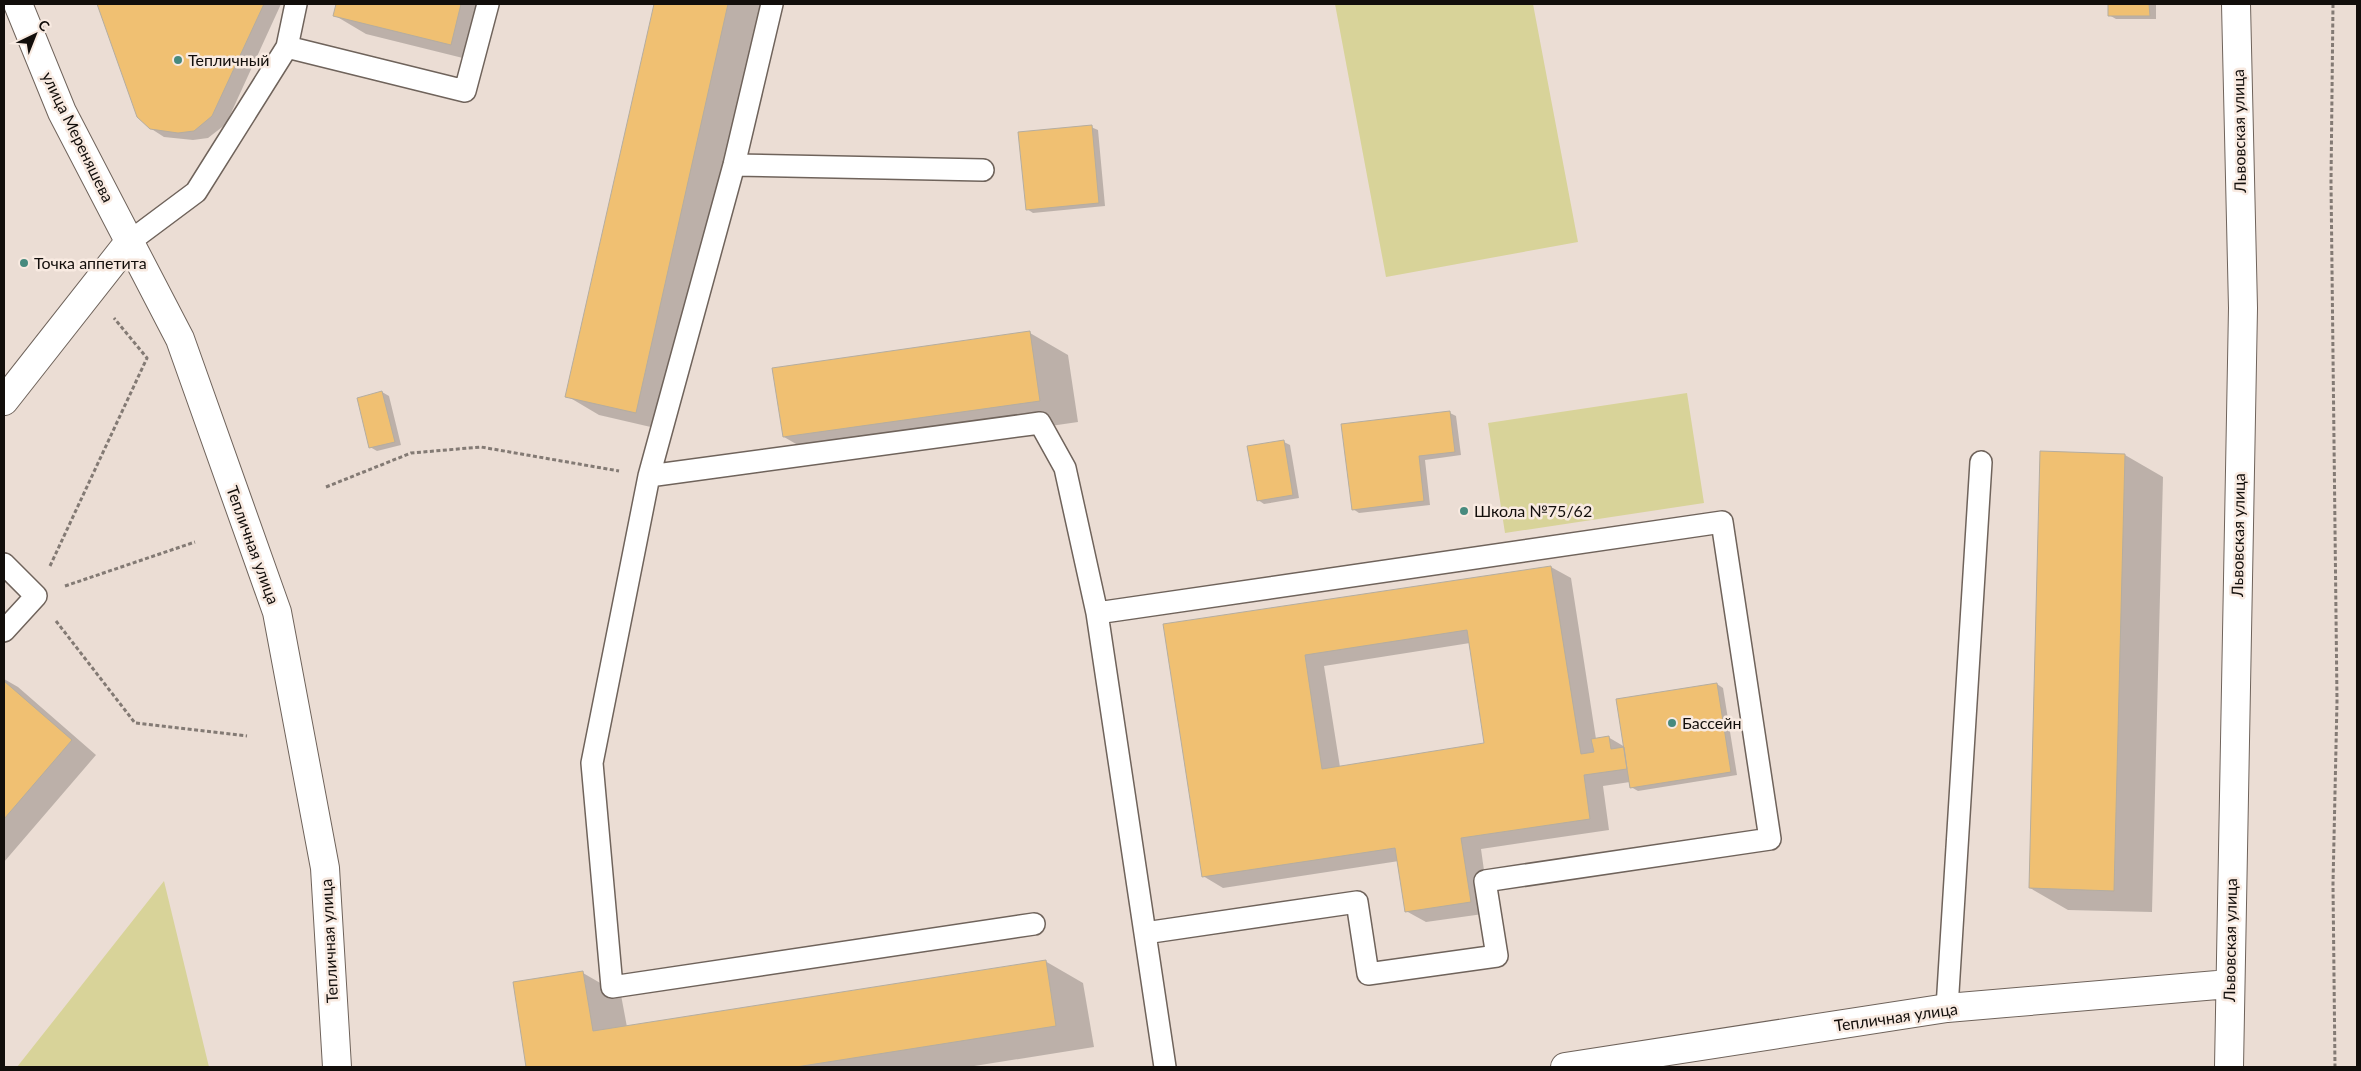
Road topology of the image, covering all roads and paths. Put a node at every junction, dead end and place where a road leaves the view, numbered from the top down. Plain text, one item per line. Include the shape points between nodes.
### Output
1 (18, 4) edge
2 (296, 4) edge
3 (488, 4) edge
4 (772, 4) edge
5 (2236, 4) edge
6 (2333, 4) edge
7 (287, 47) junction
8 (734, 165) junction
9 (984, 170) dead end
10 (129, 242) junction
11 (113, 317) dead end
12 (4, 402) edge
13 (1981, 462) dead end
14 (648, 476) junction
15 (326, 487) dead end
16 (194, 542) dead end
17 (4, 564) edge
18 (36, 596) junction
19 (1097, 613) junction
20 (4, 630) edge
21 (247, 736) dead end
22 (1034, 924) dead end
23 (1145, 933) junction
24 (2229, 984) junction
25 (1946, 1008) junction
26 (1620, 1063) edge
27 (337, 1067) edge
28 (1165, 1067) edge
29 (1565, 1067) edge
30 (2229, 1067) edge
31 (2335, 1067) edge

1 - 10 street, улица Мереняшева via 62,112
2 - 7 lane
3 - 7 lane via 465,91
4 - 8 lane
5 - 24 street, Львовская улица via 2243,308
6 - 31 path via 2331,182 2337,701 2333,884
7 - 10 lane via 196,192
8 - 9 lane
8 - 14 lane
10 - 12 street
10 - 27 street, Тепличная улица via 180,340 277,612 325,868
11 - 18 path via 147,358
13 - 25 lane
14 - 15 path via 481,447 411,453
14 - 19 lane via 1040,423 1065,468
14 - 22 lane via 592,763 612,987
16 - 18 path
17 - 18 lane
18 - 20 lane
18 - 21 path via 135,723
19 - 23 lane
19 - 23 lane via 1722,522 1770,839 1485,881 1497,956 1368,974 1358,902
23 - 28 lane
24 - 25 street, Тепличная улица
24 - 30 street, Львовская улица
25 - 26 street, Тепличная улица
26 - 29 street, Тепличная улица

